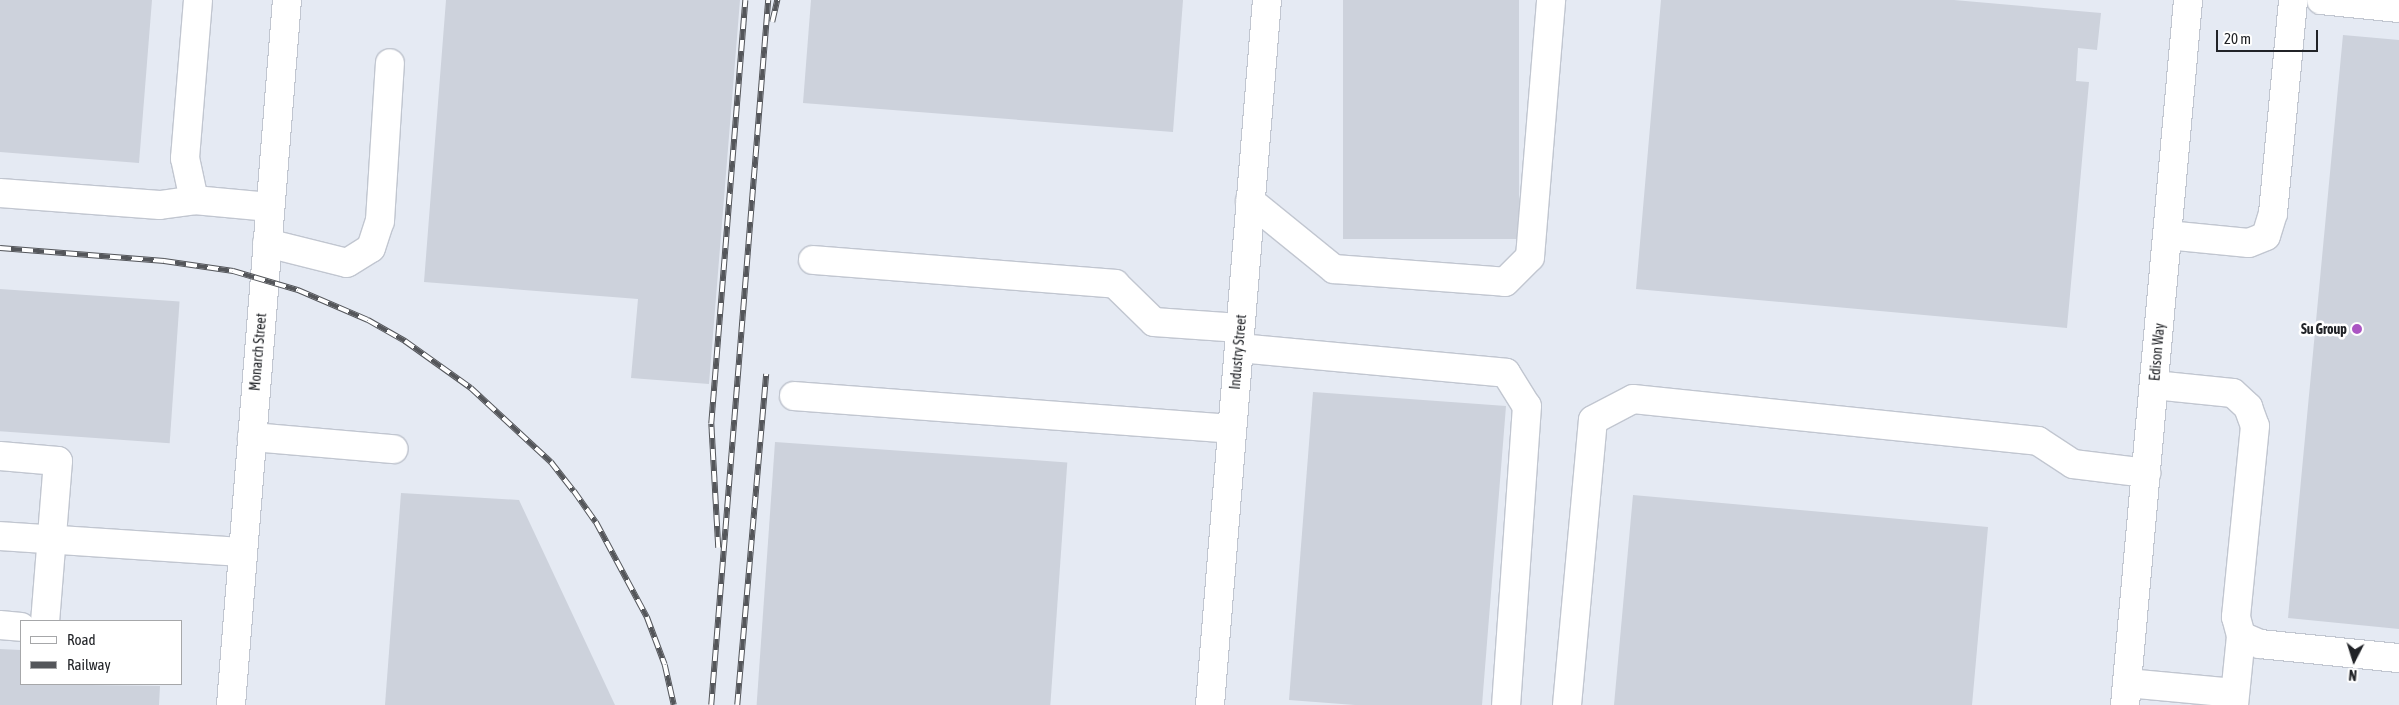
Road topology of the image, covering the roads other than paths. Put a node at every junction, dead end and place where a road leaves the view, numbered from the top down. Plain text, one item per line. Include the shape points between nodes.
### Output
1 (198, 0) edge
2 (287, 0) edge
3 (1267, 0) edge
4 (1551, 0) edge
5 (2188, 0) edge
6 (2293, 0) edge
7 (2321, 0) edge
8 (2399, 8) edge
9 (390, 63) dead end
10 (0, 193) edge
11 (194, 200) junction
12 (1250, 201) junction
13 (270, 207) junction
14 (2167, 235) junction
15 (267, 243) junction
16 (813, 260) dead end
17 (1240, 338) junction
18 (2154, 385) junction
19 (794, 396) dead end
20 (1231, 429) junction
21 (252, 438) junction
22 (393, 449) dead end
23 (0, 456) edge
24 (2146, 473) junction
25 (0, 536) edge
26 (52, 539) junction
27 (242, 552) junction
28 (45, 620) edge
29 (0, 625) edge
30 (20, 627) edge
31 (2241, 636) junction
32 (2399, 658) edge
33 (2126, 694) edge
34 (2234, 699) edge
35 (231, 705) edge
36 (1210, 705) edge
37 (1506, 705) edge
38 (1567, 705) edge

1 - 11 street via 185,158
2 - 13 street, Monarch Street
3 - 12 street, Industry Street
4 - 12 street via 1530,257 1505,282 1334,268
5 - 14 street, Edison Way
6 - 14 street via 2273,213 2266,236 2249,244
7 - 8 street
9 - 15 street via 380,221 371,248 347,264
10 - 11 street via 160,205
11 - 13 street
12 - 17 street, Industry Street
13 - 15 street, Monarch Street
14 - 18 street, Edison Way
15 - 21 street, Monarch Street
16 - 17 street via 1115,284 1154,322
17 - 20 street, Industry Street
17 - 37 street via 1506,373 1527,406
18 - 24 street, Edison Way
18 - 31 street via 2233,393 2248,407 2255,426 2236,617
19 - 20 street
20 - 36 street, Industry Street
21 - 22 street
21 - 27 street, Monarch Street
23 - 26 street via 58,461
24 - 33 street, Edison Way
24 - 38 street via 2073,464 2038,441 1633,399 1593,420
25 - 26 street
26 - 27 street
26 - 28 street
27 - 35 street, Monarch Street
29 - 30 street
31 - 32 street via 2260,644
31 - 34 street
33 - 34 street

